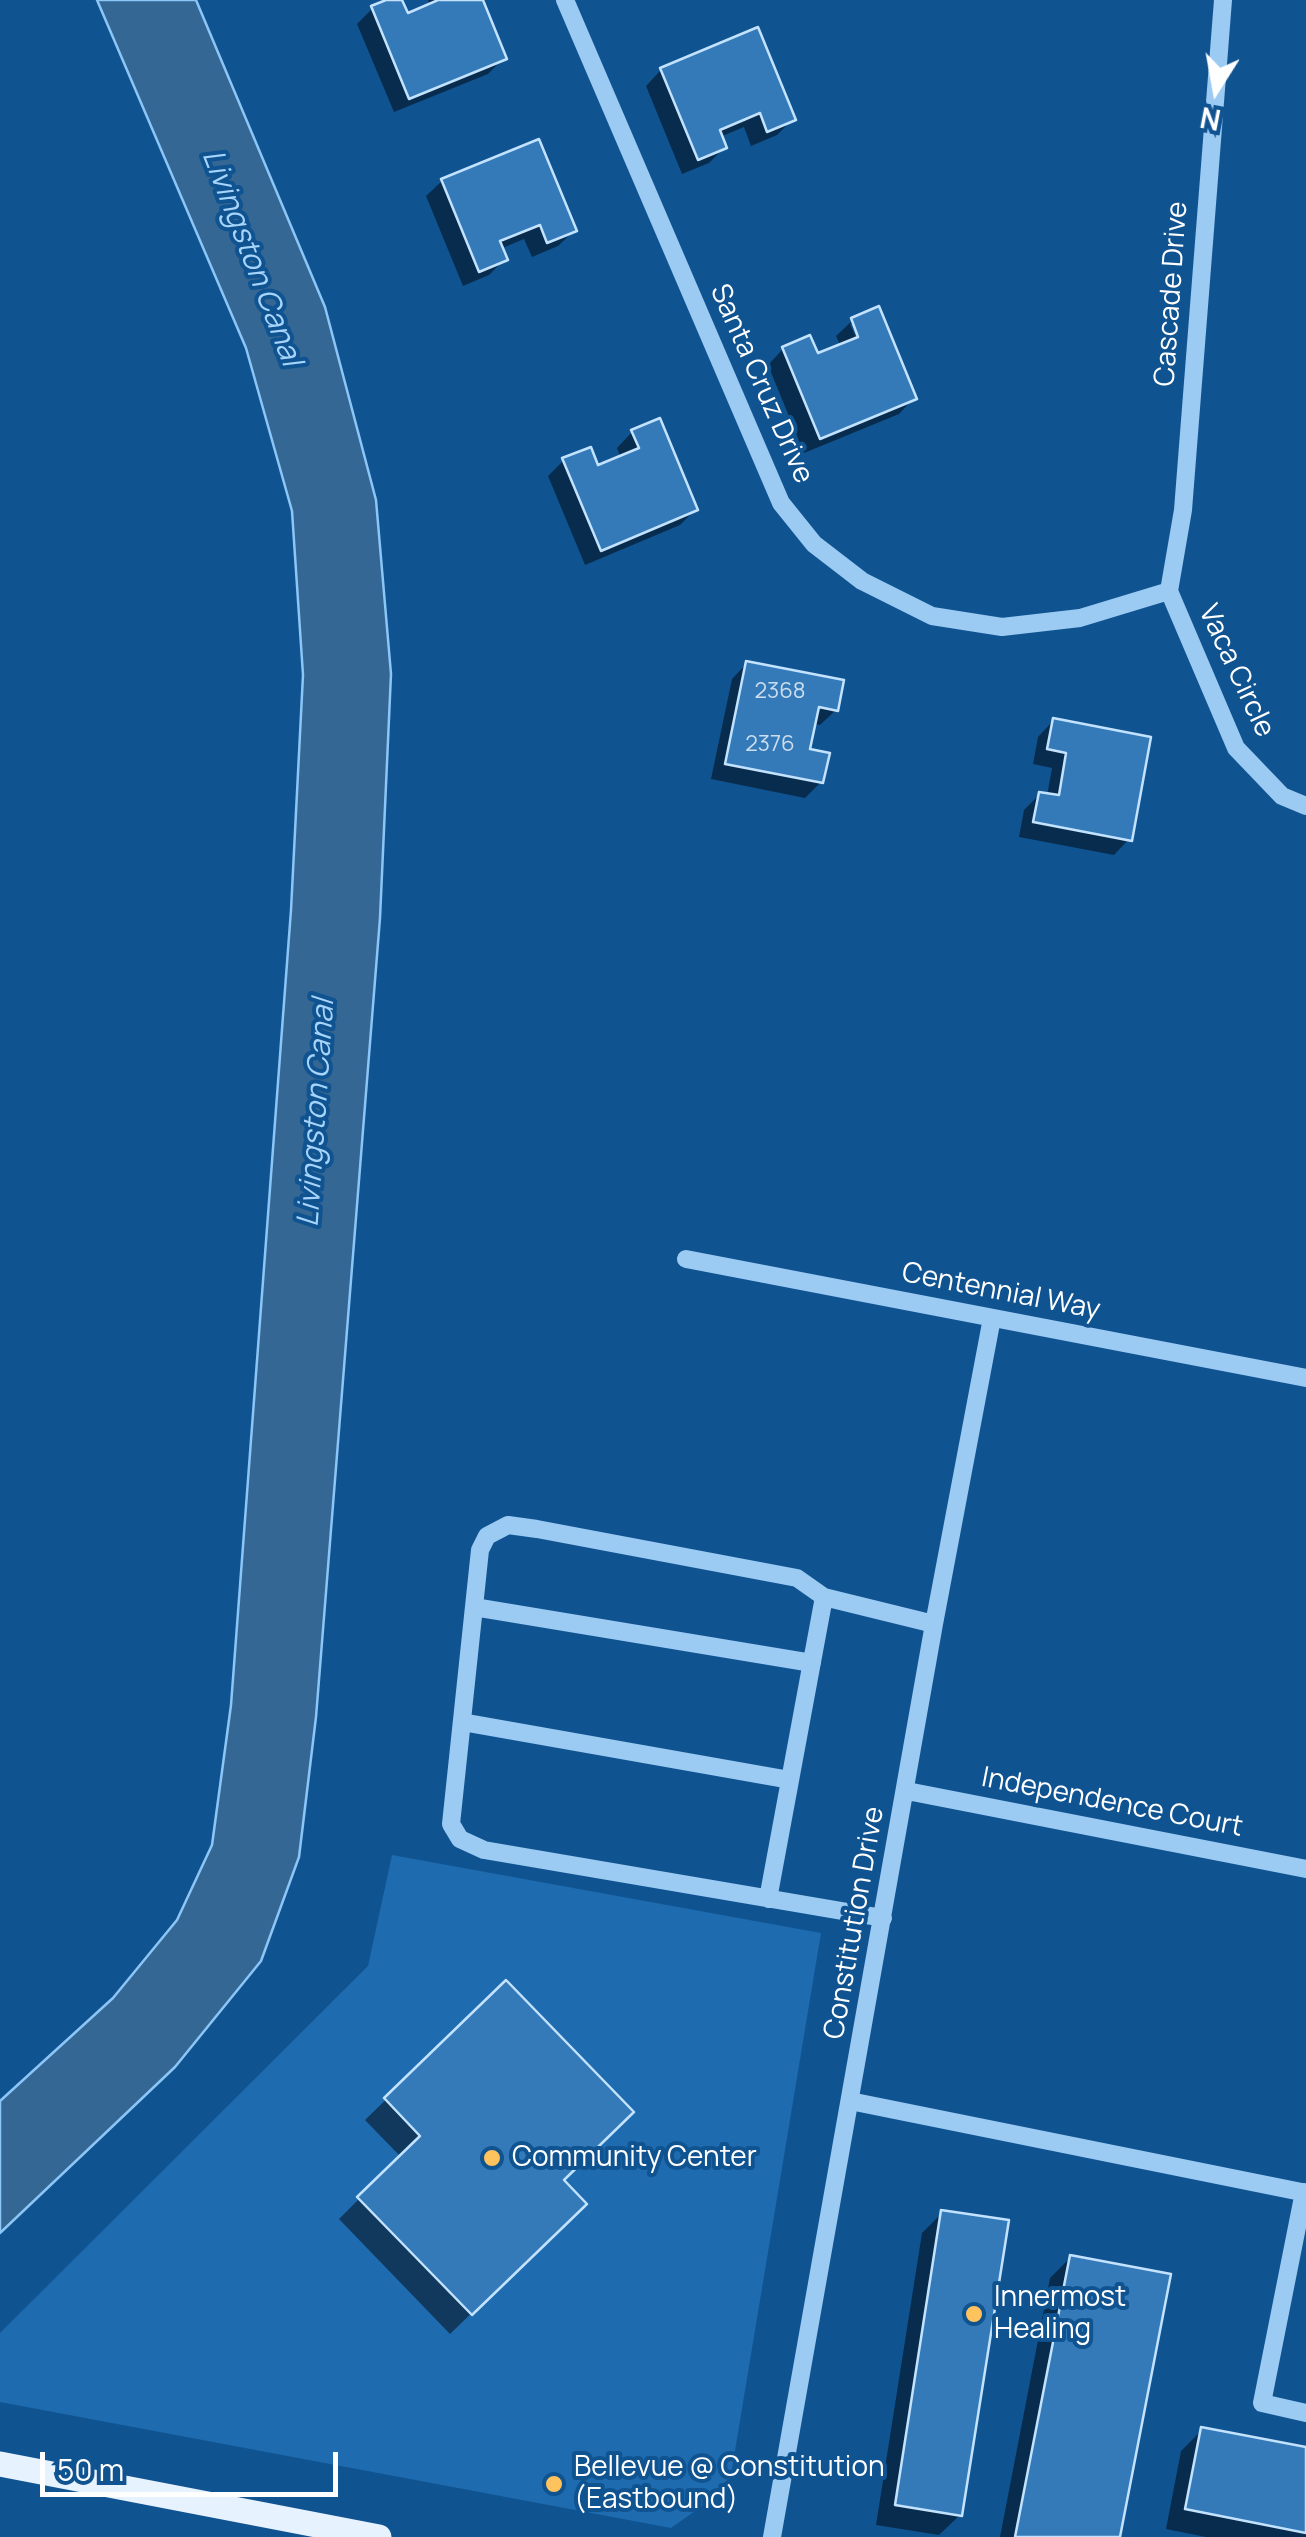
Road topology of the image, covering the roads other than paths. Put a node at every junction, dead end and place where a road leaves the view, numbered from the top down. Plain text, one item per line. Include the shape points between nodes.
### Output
1 (565, 0) edge
2 (1222, 0) edge
3 (1169, 591) junction
4 (1306, 806) edge
5 (686, 1260) dead end
6 (992, 1318) junction
7 (1306, 1378) edge
8 (824, 1597) junction
9 (474, 1607) junction
10 (934, 1624) junction
11 (812, 1662) junction
12 (462, 1722) junction
13 (790, 1780) junction
14 (906, 1791) junction
15 (1306, 1870) edge
16 (768, 1898) junction
17 (884, 1918) junction
18 (850, 2101) junction
19 (1305, 2192) edge
20 (1306, 2413) edge
21 (0, 2464) edge
22 (379, 2537) edge
23 (772, 2537) edge

1 - 3 street, Santa Cruz Drive via 782,503 814,544 862,582 932,616 1002,627 1080,618
2 - 3 street, Cascade Drive via 1183,510
3 - 4 street, Vaca Circle via 1236,748 1282,796
5 - 6 street, Centennial Way
6 - 7 street, Centennial Way
6 - 10 street, Constitution Drive
8 - 9 street via 798,1578 508,1525 487,1536 480,1550
8 - 10 street
8 - 11 street
9 - 11 street
9 - 12 street
10 - 14 street, Constitution Drive
11 - 13 street
12 - 13 street
12 - 16 street via 451,1824 460,1840 484,1850
13 - 16 street
14 - 15 street, Independence Court
14 - 17 street, Constitution Drive
16 - 17 street
17 - 18 street, Constitution Drive
18 - 19 street
18 - 23 street, Constitution Drive
19 - 20 street via 1262,2403
21 - 22 main road

